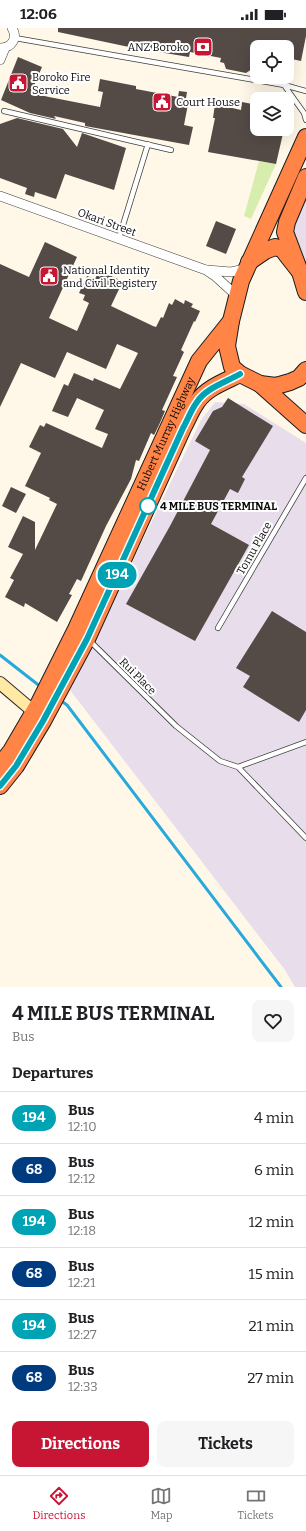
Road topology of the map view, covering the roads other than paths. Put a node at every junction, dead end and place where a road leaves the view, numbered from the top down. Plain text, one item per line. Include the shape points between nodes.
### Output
1 (13, 31) edge
2 (2, 48) edge
3 (0, 60) edge
4 (284, 85) junction
5 (306, 90) edge
6 (4, 111) dead end
7 (306, 120) edge
8 (306, 137) edge
9 (148, 144) junction
10 (171, 150) dead end
11 (306, 177) edge
12 (0, 196) edge
13 (119, 238) junction
14 (247, 266) junction
15 (206, 270) junction
16 (300, 272) junction
17 (306, 292) edge
18 (238, 296) junction
19 (231, 321) junction
20 (306, 370) edge
21 (240, 374) junction
22 (260, 384) junction
23 (306, 425) edge
24 (306, 478) edge
25 (218, 628) dead end
26 (87, 639) junction
27 (58, 679) junction
28 (0, 682) edge
29 (41, 706) junction
30 (306, 742) edge
31 (0, 765) edge
32 (238, 767) junction
33 (0, 786) edge
34 (306, 838) edge

1 - 2 street via 12,44
1 - 4 lane
2 - 3 street
4 - 5 lane
4 - 7 lane via 298,102
6 - 9 lane
8 - 14 highway
9 - 10 lane
9 - 13 lane
11 - 16 highway via 285,232
12 - 13 street, Okari Street
13 - 15 street, Okari Street
14 - 15 street, Okari Street via 231,272
14 - 16 highway via 265,250 275,247 282,249
14 - 18 highway
15 - 18 street, Okari Street
16 - 17 highway
18 - 19 highway
19 - 21 highway via 227,346 232,367
19 - 27 highway, Hubert Murray Highway via 199,361 79,622
20 - 22 highway via 299,378 290,382 276,386
21 - 22 highway
21 - 26 highway, Hubert Murray Highway via 214,387 197,401
22 - 23 highway
24 - 25 lane, Tomu Place
26 - 27 highway, Hubert Murray Highway
26 - 32 lane, Rui Place via 176,726 220,761
27 - 29 highway, Hubert Murray Highway
28 - 29 street
29 - 31 highway, Hubert Murray Highway
29 - 33 highway, Hubert Murray Highway via 16,766
30 - 32 lane
32 - 34 lane

